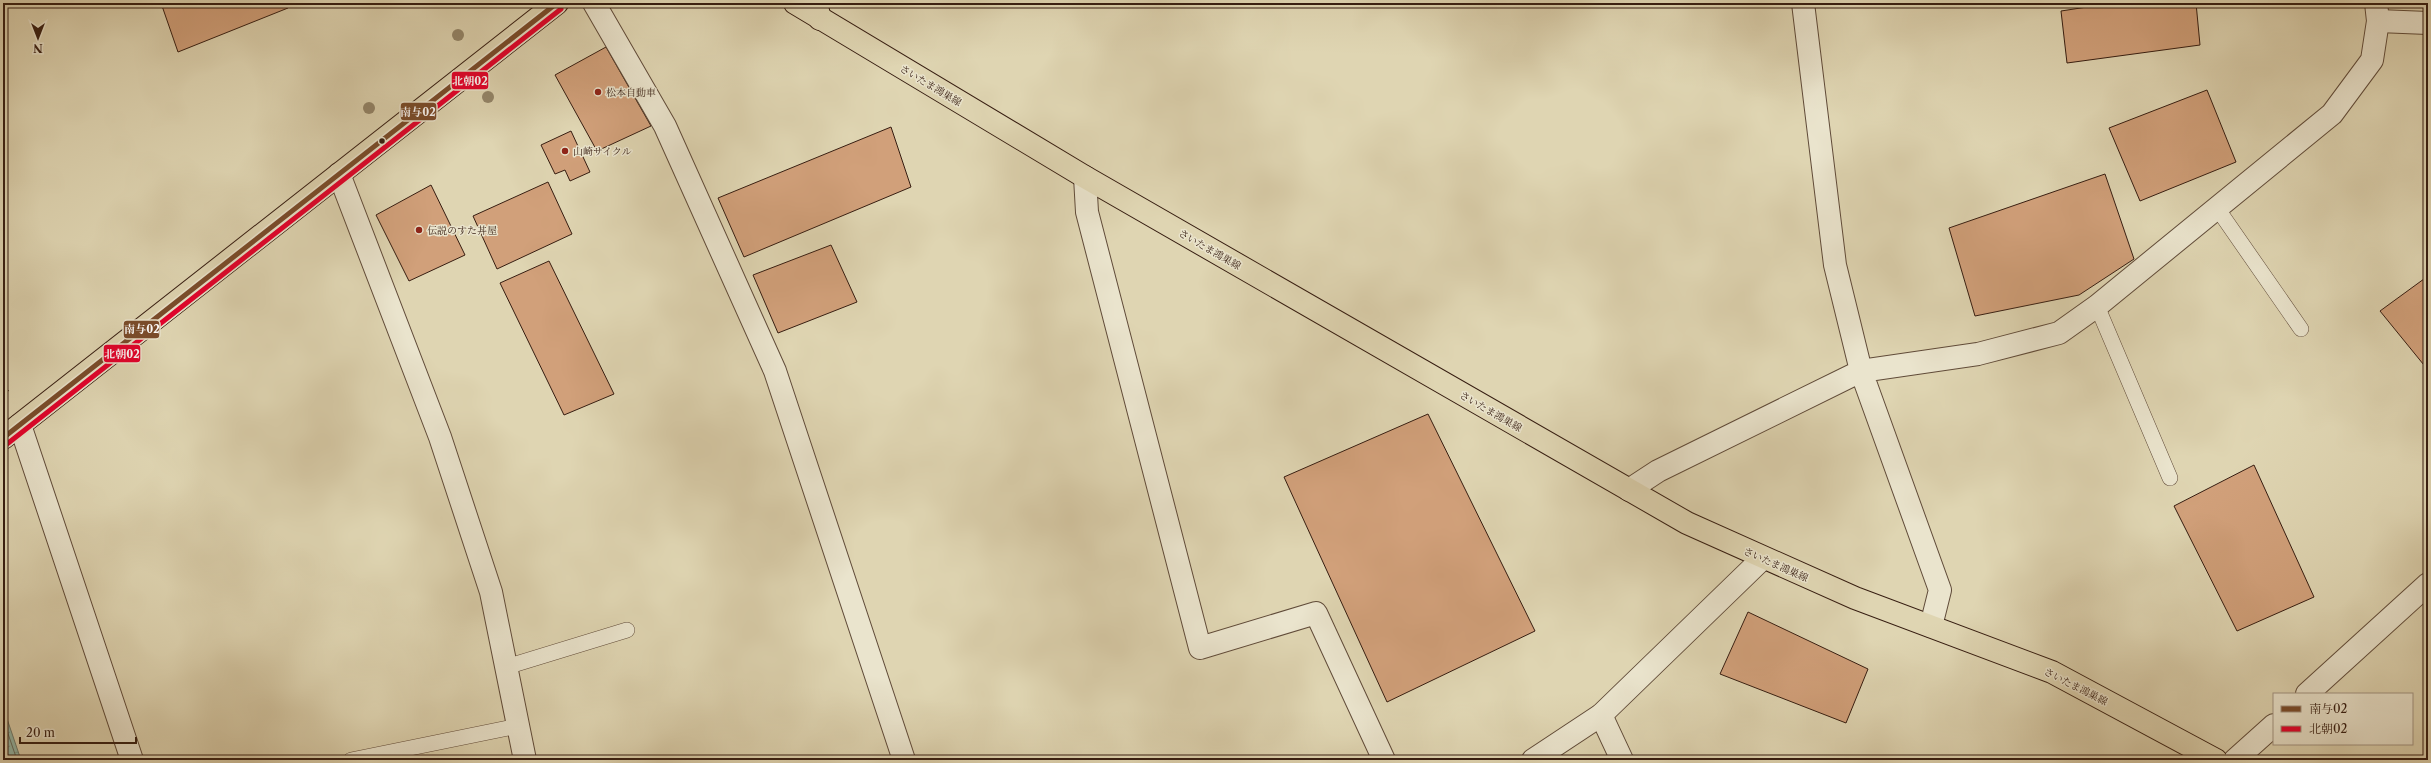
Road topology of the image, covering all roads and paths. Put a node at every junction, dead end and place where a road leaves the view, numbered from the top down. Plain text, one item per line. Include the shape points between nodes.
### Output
1 (557, 3) edge
2 (594, 3) edge
3 (795, 3) edge
4 (1803, 3) edge
5 (818, 11) edge
6 (2377, 12) edge
7 (2428, 23) edge
8 (339, 174) junction
9 (1085, 177) junction
10 (2217, 208) junction
11 (2097, 306) junction
12 (2301, 329) dead end
13 (1861, 371) junction
14 (10, 432) edge
15 (2170, 478) dead end
16 (1628, 490) junction
17 (1763, 558) junction
18 (2428, 584) edge
19 (1931, 626) junction
20 (627, 630) dead end
21 (506, 667) junction
22 (2308, 693) edge
23 (1601, 715) junction
24 (2273, 725) edge
25 (518, 726) junction
26 (132, 760) edge
27 (351, 760) edge
28 (525, 760) edge
29 (904, 760) edge
30 (1384, 760) edge
31 (1533, 760) edge
32 (1622, 760) edge
33 (2216, 760) edge
34 (2235, 760) edge

1 - 8 main road
2 - 29 street via 665,126 775,371
3 - 5 main road, さいたま鴻巣線
4 - 13 street via 1835,264
5 - 9 main road, さいたま鴻巣線
6 - 7 street
6 - 10 street via 2372,60 2332,114
8 - 14 main road
8 - 21 street via 440,437 491,592
9 - 16 main road, さいたま鴻巣線
9 - 30 street via 1087,212 1200,648 1316,613
10 - 11 street
10 - 12 lane
11 - 13 street via 2058,333 1978,354
11 - 15 lane
13 - 16 street via 1658,471
13 - 19 street via 1940,590
14 - 26 street
16 - 17 main road, さいたま鴻巣線 via 1687,523
17 - 19 main road, さいたま鴻巣線 via 1855,598
17 - 23 street
18 - 22 street
19 - 33 main road, さいたま鴻巣線 via 2052,672
20 - 21 lane
21 - 25 street
23 - 31 street
23 - 32 street
24 - 34 street
25 - 27 lane
25 - 28 street

